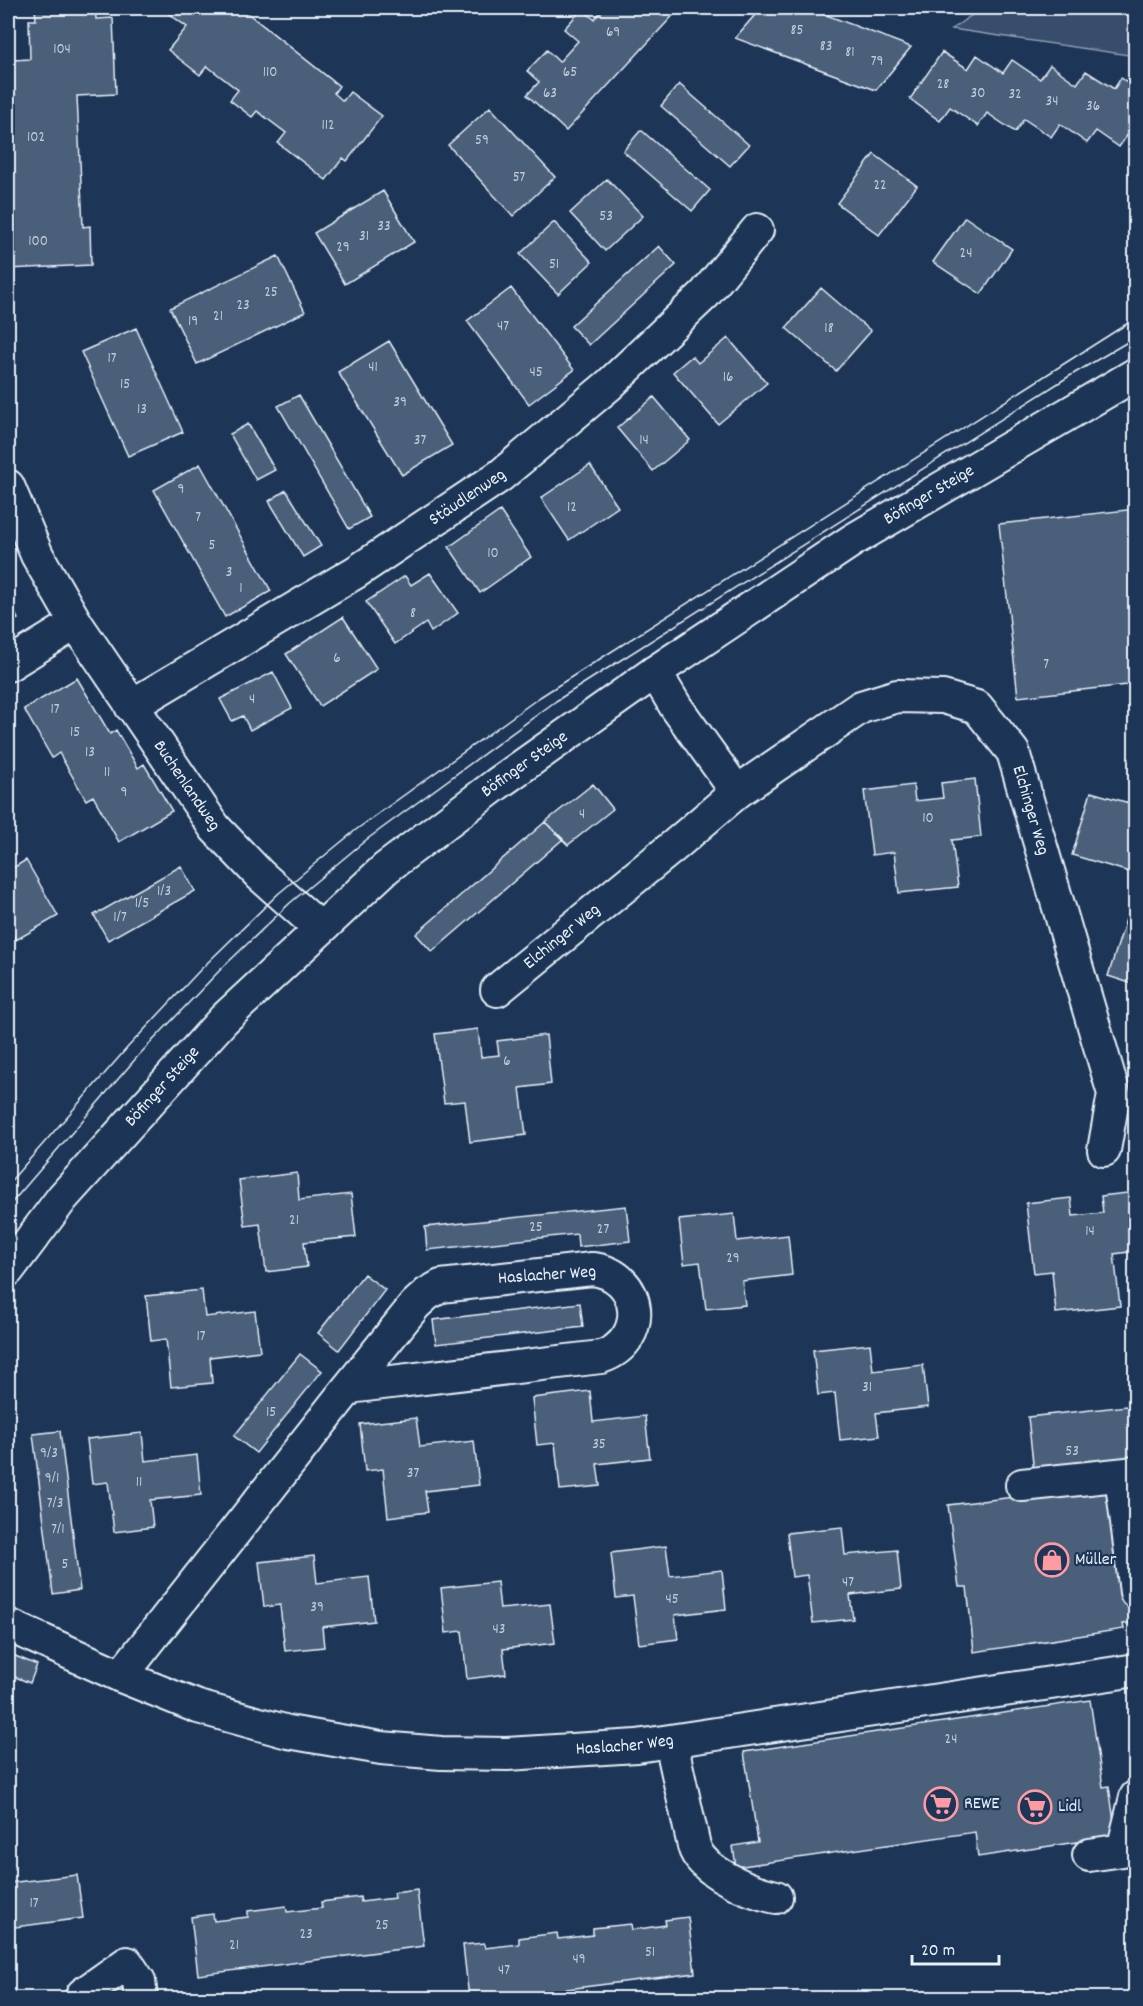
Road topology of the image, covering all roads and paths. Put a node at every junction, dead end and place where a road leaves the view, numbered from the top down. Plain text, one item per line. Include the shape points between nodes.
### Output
1 (757, 230) dead end
2 (1136, 374) edge
3 (8, 486) edge
4 (76, 623) junction
5 (8, 665) edge
6 (655, 672) junction
7 (131, 706) junction
8 (737, 792) junction
9 (320, 928) junction
10 (497, 990) dead end
11 (1104, 1150) dead end
12 (8, 1270) edge
13 (350, 1387) junction
14 (1128, 1474) edge
15 (1022, 1485) dead end
16 (1132, 1545) edge
17 (1136, 1592) edge
18 (9, 1624) edge
19 (1136, 1670) edge
20 (121, 1676) junction
21 (671, 1742) junction
22 (1136, 1797) edge
23 (1089, 1855) dead end
24 (776, 1897) dead end
25 (81, 1998) edge
26 (141, 1998) edge

1 - 7 street, Stäudlenweg via 705,294 609,385 500,476 356,572
2 - 6 street, Böfinger Steige via 853,540
3 - 4 street, Buchenlandweg via 37,555
4 - 5 street
4 - 7 street, Buchenlandweg
6 - 8 street
6 - 9 street, Böfinger Steige via 391,864
7 - 9 street, Buchenlandweg via 215,828
8 - 10 street, Elchinger Weg
8 - 11 street, Elchinger Weg via 861,707 897,696 943,697 977,707 1013,752 1114,1094
9 - 12 street, Böfinger Steige via 224,1019 63,1197
13 - 13 street, Haslacher Weg via 601,1357 614,1352 628,1336 634,1323 633,1302 618,1279 592,1269 441,1286 415,1305
13 - 20 street, Haslacher Weg
14 - 15 street
14 - 16 street
16 - 17 street
18 - 20 street, Haslacher Weg
19 - 21 street, Haslacher Weg
20 - 21 street, Haslacher Weg via 180,1701 258,1725 390,1749 507,1754
21 - 24 street via 699,1858 736,1882
22 - 23 street via 1123,1850
25 - 26 street via 127,1963 139,1981

